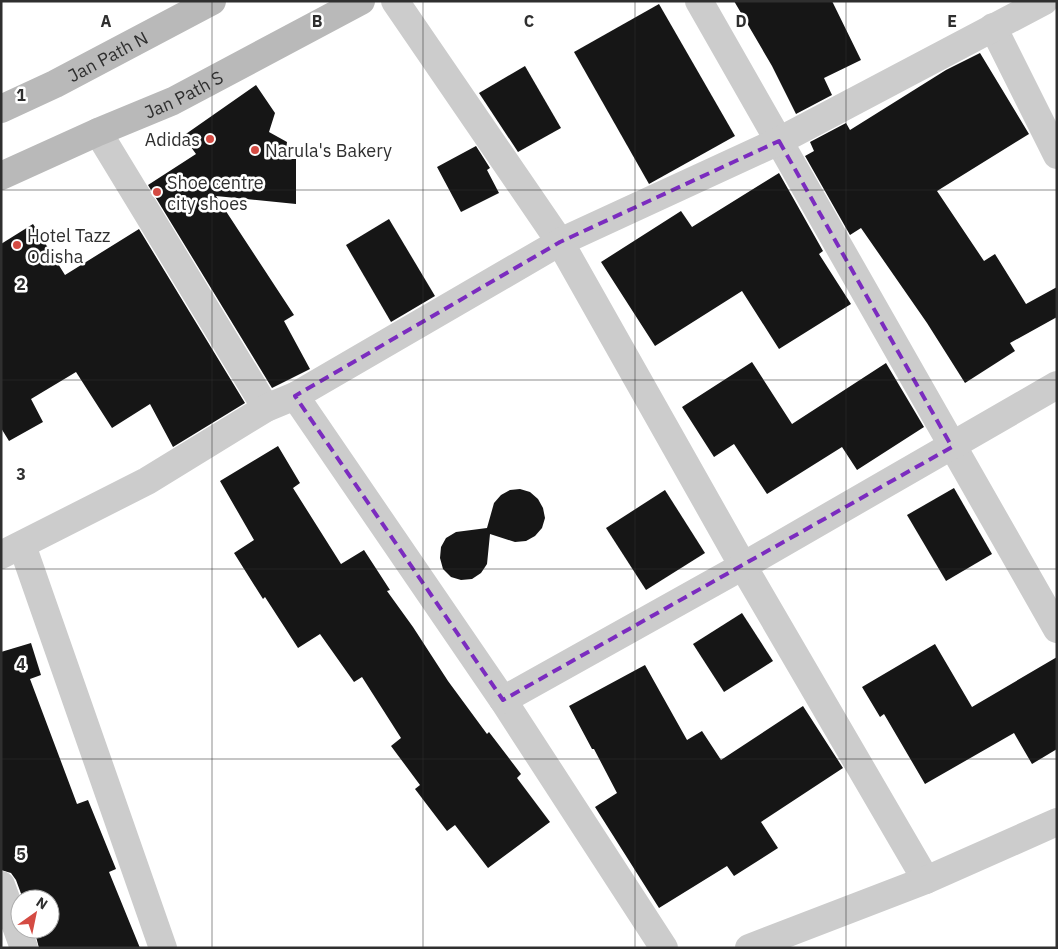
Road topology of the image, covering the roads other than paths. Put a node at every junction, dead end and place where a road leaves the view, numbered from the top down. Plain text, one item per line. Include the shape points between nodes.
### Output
1 (212, 1) edge
2 (361, 1) edge
3 (395, 1) edge
4 (699, 1) edge
5 (1044, 1) edge
6 (993, 28) junction
7 (1, 109) edge
8 (98, 132) junction
9 (779, 141) junction
10 (1057, 155) edge
11 (1, 176) edge
12 (560, 242) junction
13 (1057, 384) edge
14 (295, 396) junction
15 (266, 408) junction
16 (952, 447) junction
17 (12, 550) edge
18 (743, 566) junction
19 (1057, 629) edge
20 (503, 700) junction
21 (1057, 822) edge
22 (926, 880) junction
23 (1, 885) edge
24 (24, 948) edge
25 (163, 948) edge
26 (664, 948) edge
27 (749, 948) edge

1 - 7 main road, Jan Path N
2 - 8 main road, Jan Path S via 173,101
3 - 12 street
4 - 9 street
5 - 6 street
6 - 9 street
6 - 10 street
8 - 11 main road, Jan Path S
8 - 15 street
9 - 12 street
9 - 16 street
12 - 14 street
12 - 18 street
13 - 16 street
14 - 15 street
14 - 20 street
15 - 17 street via 147,481
16 - 18 street
16 - 19 street
17 - 25 street
18 - 20 street
18 - 22 street
20 - 26 street
21 - 22 street
22 - 27 street
23 - 24 street

